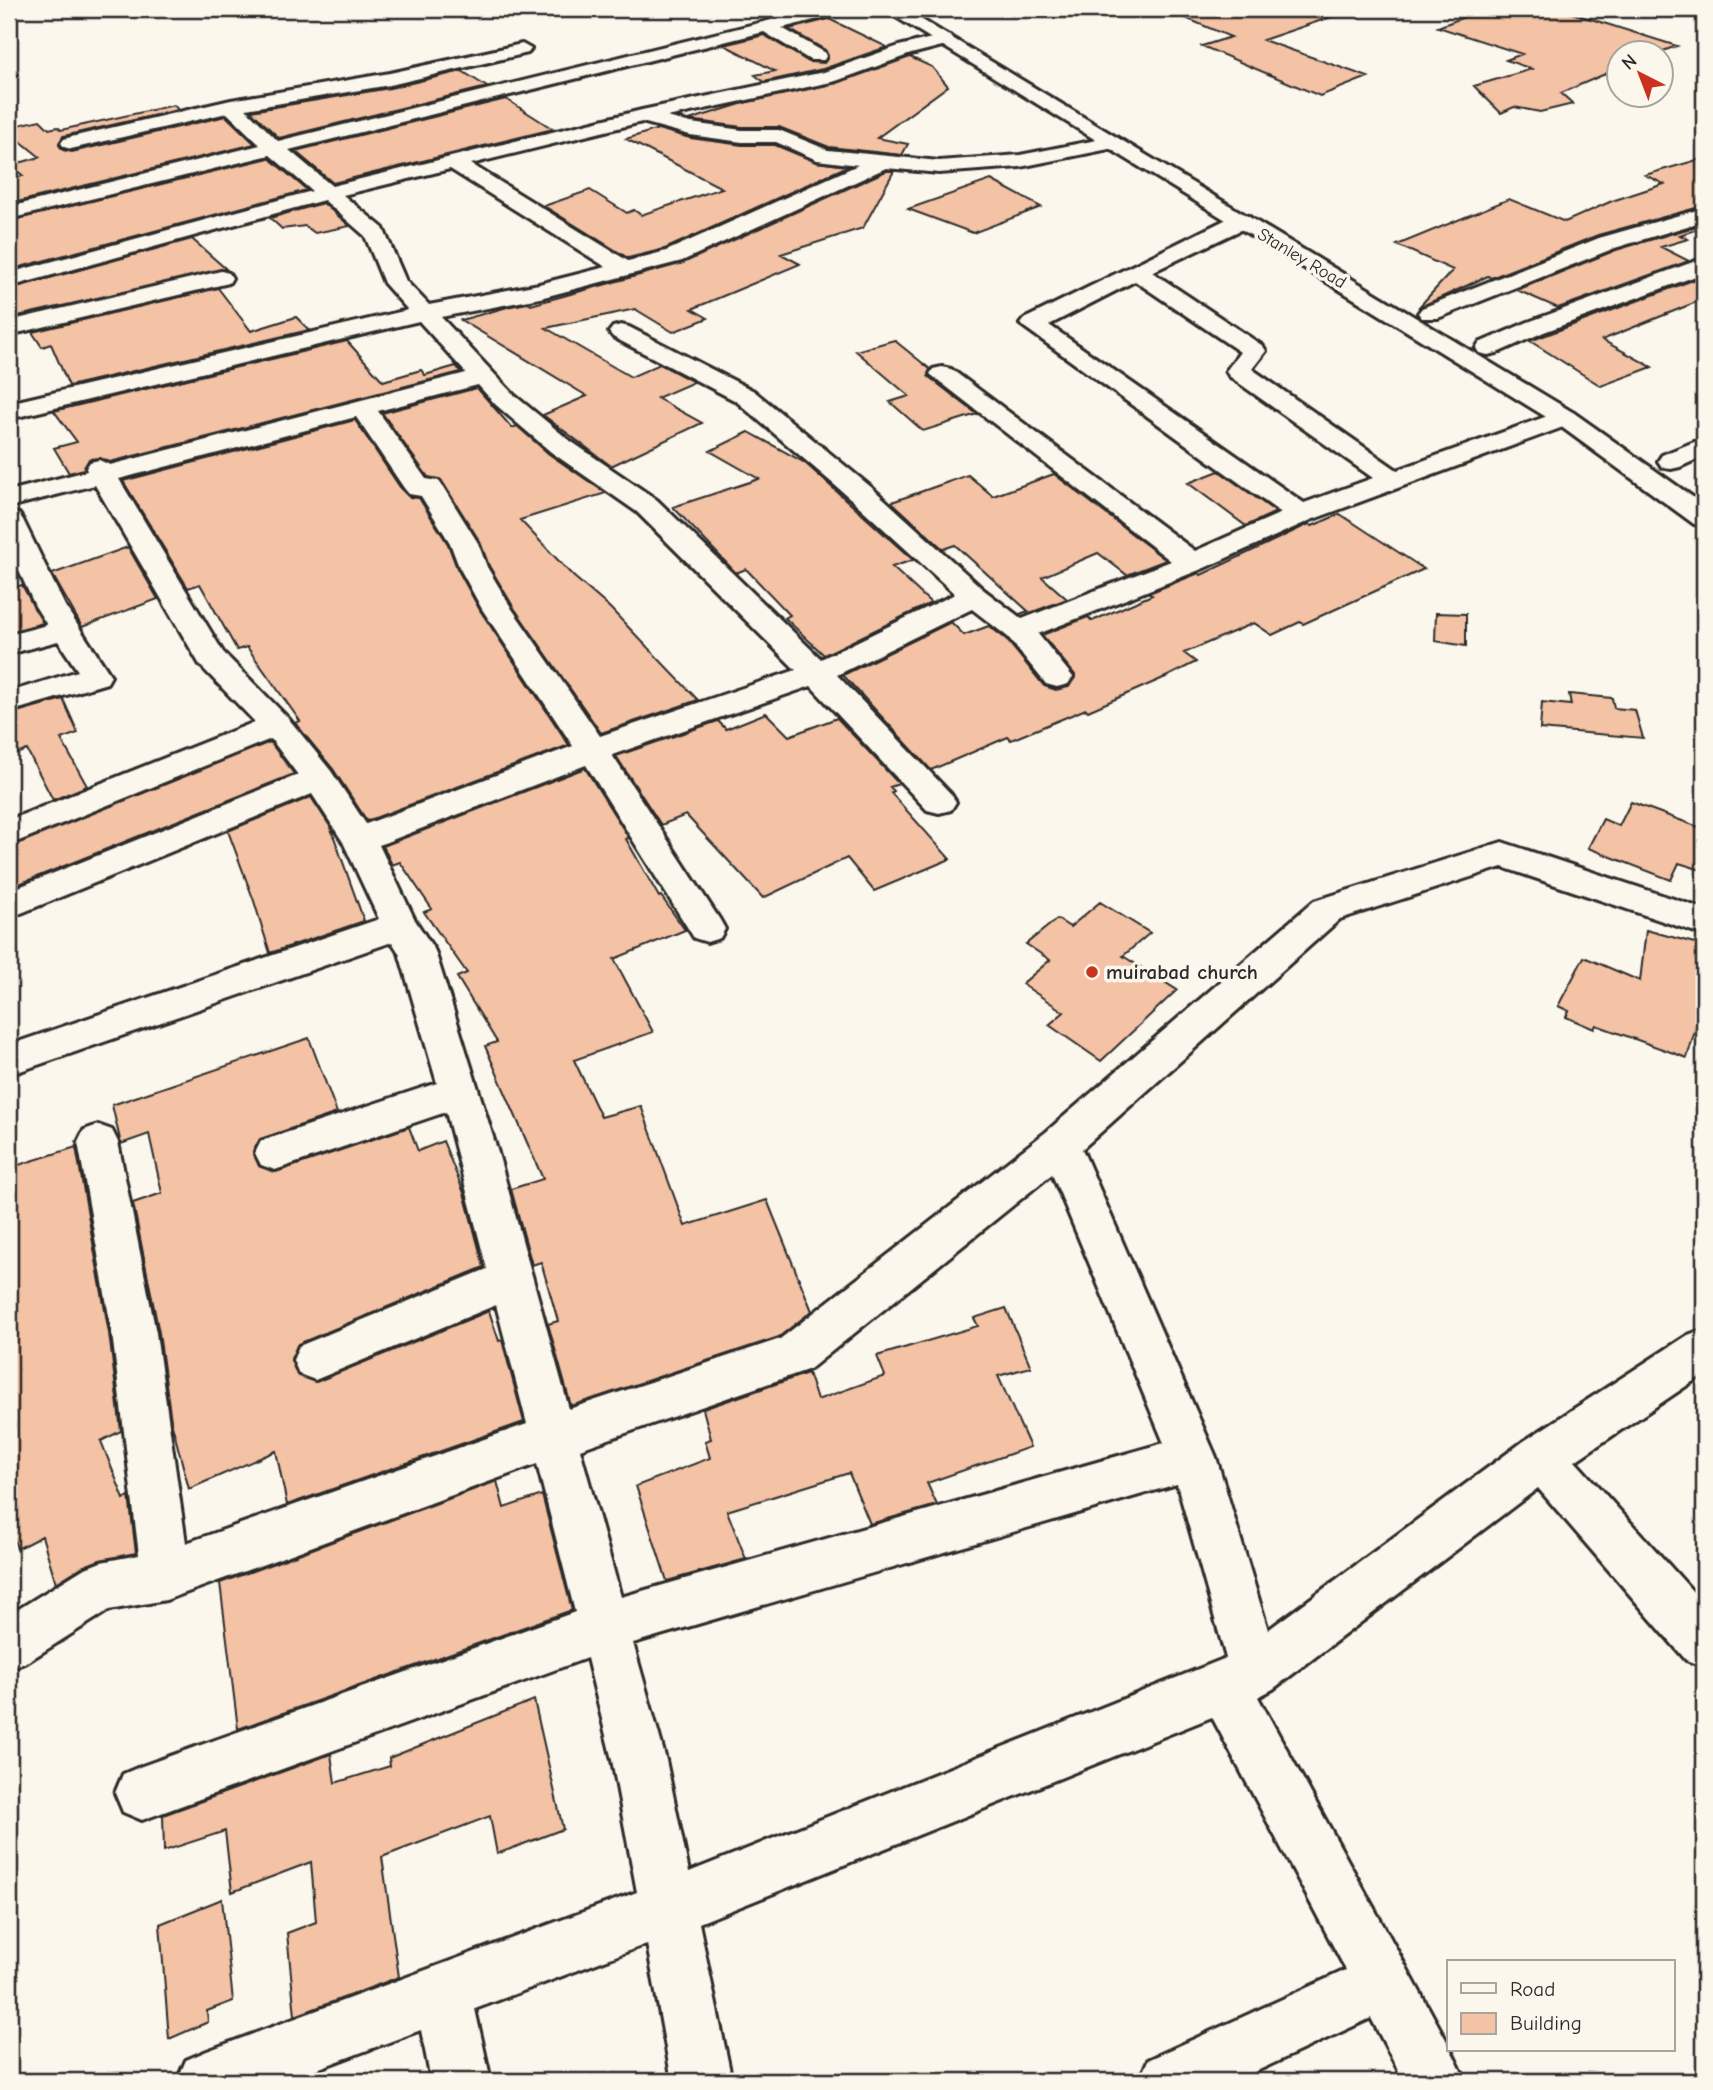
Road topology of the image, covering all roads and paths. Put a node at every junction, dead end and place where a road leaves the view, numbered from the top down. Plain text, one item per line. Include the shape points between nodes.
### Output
1 (836, 9) edge
2 (892, 9) edge
3 (914, 9) edge
4 (766, 26) junction
5 (944, 40) junction
6 (522, 48) dead end
7 (817, 56) dead end
8 (231, 106) junction
9 (642, 116) junction
10 (71, 143) dead end
11 (1112, 143) junction
12 (272, 146) junction
13 (884, 161) junction
14 (453, 162) junction
15 (327, 193) junction
16 (9, 213) edge
17 (1704, 214) edge
18 (1241, 221) junction
19 (1704, 265) edge
20 (625, 269) junction
21 (1136, 271) junction
22 (221, 278) dead end
23 (9, 280) edge
24 (424, 313) junction
25 (1430, 313) junction
26 (9, 328) edge
27 (621, 332) dead end
28 (1488, 348) junction
29 (942, 374) dead end
30 (484, 376) junction
31 (362, 407) junction
32 (9, 411) edge
33 (1591, 423) junction
34 (1647, 446) dead end
35 (1704, 446) edge
36 (1671, 461) junction
37 (100, 471) junction
38 (1693, 476) dead end
39 (1393, 480) junction
40 (9, 499) edge
41 (1301, 514) junction
42 (1704, 518) edge
43 (9, 520) edge
44 (1192, 563) junction
45 (974, 596) junction
46 (65, 629) junction
47 (1019, 631) junction
48 (9, 645) edge
49 (817, 673) junction
50 (1057, 677) dead end
51 (9, 702) edge
52 (277, 725) junction
53 (593, 750) junction
54 (320, 779) junction
55 (939, 802) dead end
56 (9, 833) edge
57 (359, 839) junction
58 (9, 905) edge
59 (1704, 922) edge
60 (400, 925) junction
61 (707, 929) dead end
62 (9, 1060) edge
63 (460, 1091) junction
64 (99, 1142) dead end
65 (1060, 1144) junction
66 (275, 1153) dead end
67 (512, 1279) junction
68 (1704, 1349) edge
69 (315, 1360) dead end
70 (553, 1436) junction
71 (1193, 1457) junction
72 (1541, 1457) junction
73 (166, 1576) junction
74 (603, 1627) junction
75 (1704, 1642) edge
76 (9, 1644) edge
77 (1239, 1678) junction
78 (142, 1793) dead end
79 (668, 1908) junction
80 (1383, 1983) junction
81 (443, 1992) junction
82 (207, 2081) edge
83 (461, 2081) edge
84 (702, 2081) edge
85 (1169, 2081) edge
86 (1436, 2081) edge

1 - 4 street
2 - 5 street, Stanley Road
3 - 25 street, Stanley Road
4 - 7 street
4 - 12 street
5 - 9 street via 829,77
5 - 11 street, Stanley Road
6 - 8 street via 390,79
8 - 10 street
8 - 12 street
9 - 13 street via 716,133 779,136 824,156
9 - 14 street
11 - 13 street via 1020,162 939,167
11 - 18 street, Stanley Road
12 - 15 street
12 - 16 street
13 - 20 street via 674,256
14 - 15 street
14 - 20 street
15 - 23 street
15 - 24 street via 375,233 396,283
17 - 25 street via 1607,243
18 - 21 street
18 - 33 street, Stanley Road
19 - 28 street
20 - 24 street
21 - 39 street via 1254,351 1238,370
21 - 41 street via 1032,324
22 - 26 street
24 - 30 street
24 - 32 street
25 - 28 street, Stanley Road
27 - 45 street via 745,396
28 - 33 street, Stanley Road
29 - 44 street
30 - 31 street
30 - 49 street via 560,446 647,506
31 - 37 street
31 - 53 street via 419,488 429,487 497,609
33 - 39 street
33 - 42 street, Stanley Road
34 - 36 street
35 - 36 street
36 - 38 street
37 - 40 street
37 - 52 street via 211,658
39 - 41 street
41 - 44 street
43 - 46 street
44 - 47 street
45 - 47 street
45 - 49 street
46 - 48 street
46 - 51 street via 96,676
47 - 50 street
49 - 53 street
49 - 55 street
52 - 54 street
52 - 56 street
53 - 57 street
53 - 61 street
54 - 57 street
54 - 58 street
57 - 60 street
59 - 65 street via 1502,854 1327,909
60 - 62 street
60 - 63 street via 417,951
63 - 66 street
63 - 67 street
64 - 73 street via 134,1333
65 - 70 street via 794,1355
65 - 71 street
67 - 69 street
67 - 70 street
68 - 72 street
70 - 73 street
70 - 74 street
71 - 74 street
71 - 77 street
72 - 75 street
72 - 77 street
73 - 76 street via 101,1587
74 - 78 street
74 - 79 street via 639,1760
77 - 79 street
77 - 80 street
79 - 81 street
79 - 84 street
80 - 85 street
80 - 86 street
81 - 82 street
81 - 83 street

